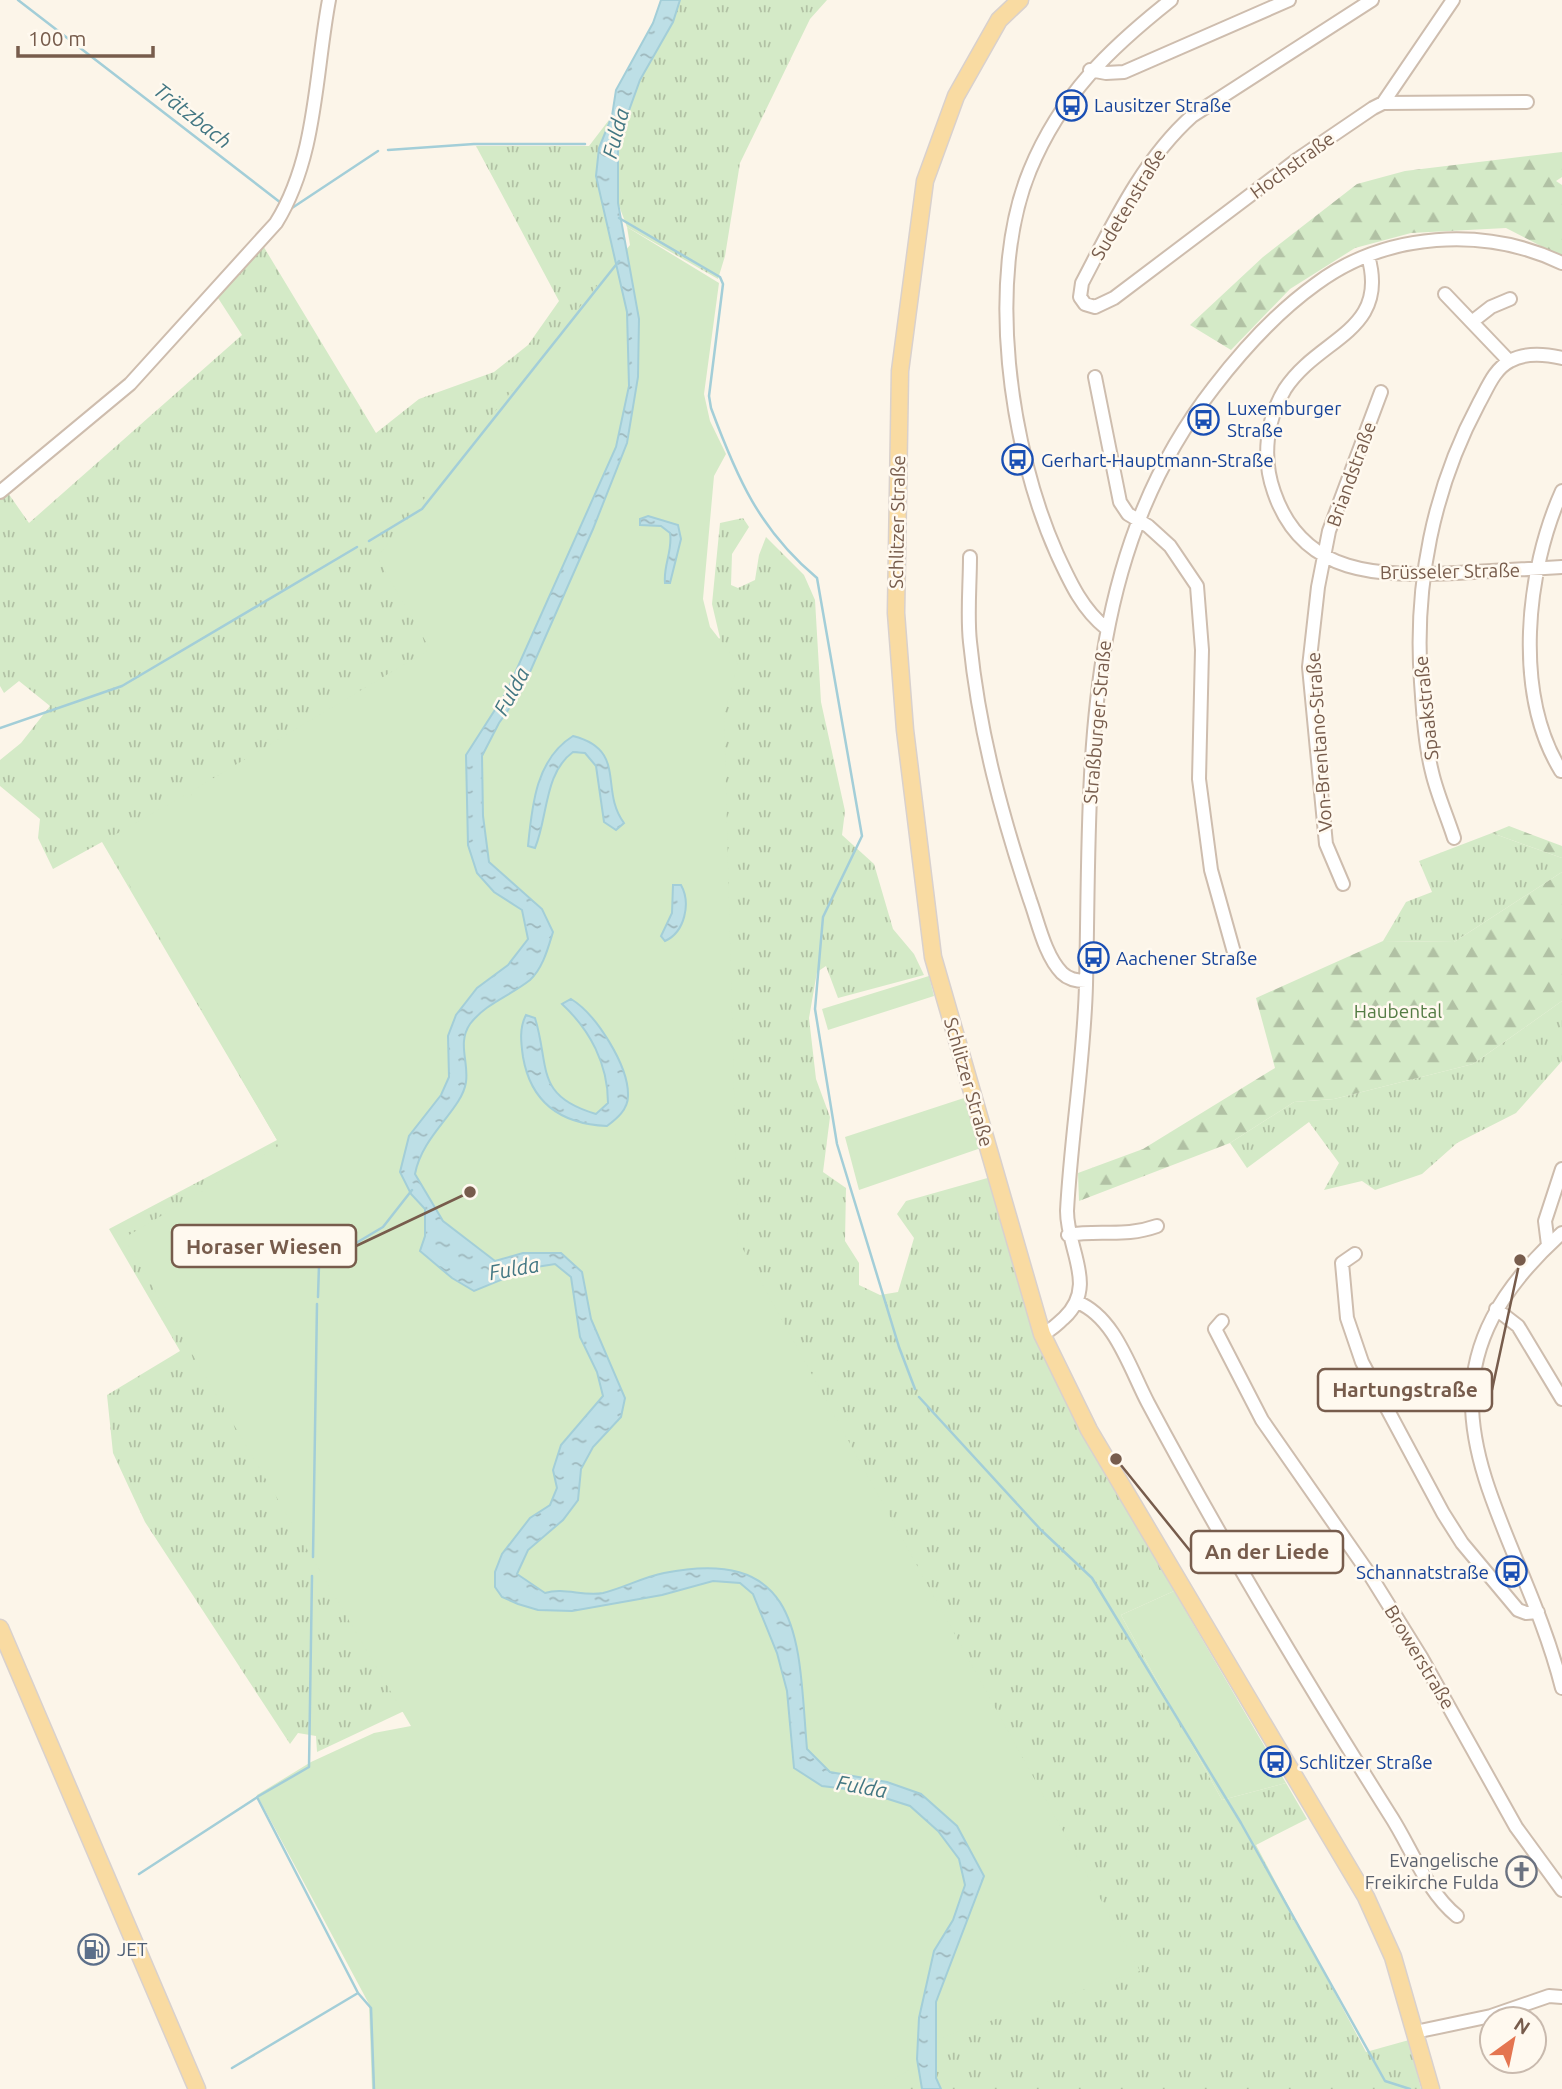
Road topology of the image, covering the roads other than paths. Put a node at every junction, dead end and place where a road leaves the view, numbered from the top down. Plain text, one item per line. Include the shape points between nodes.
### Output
1 (329, 0) edge
2 (1020, 0) edge
3 (1171, 0) edge
4 (1289, 0) edge
5 (1372, 0) edge
6 (1453, 0) edge
7 (1090, 70) junction
8 (1527, 102) dead end
9 (1383, 103) junction
10 (1368, 256) junction
11 (1562, 263) edge
12 (1445, 294) dead end
13 (1510, 299) dead end
14 (1085, 304) joint
15 (1473, 321) junction
16 (1562, 358) edge
17 (1509, 361) junction
18 (1095, 377) dead end
19 (1381, 392) dead end
20 (1562, 491) edge
21 (0, 492) edge
22 (1138, 520) junction
23 (1323, 556) junction
24 (970, 557) dead end
25 (1562, 567) edge
26 (1537, 569) junction
27 (1423, 574) junction
28 (1106, 628) junction
29 (1561, 771) edge
30 (1454, 838) dead end
31 (1343, 884) dead end
32 (1235, 956) dead end
33 (1086, 981) junction
34 (1562, 1169) edge
35 (1157, 1226) dead end
36 (1562, 1233) edge
37 (1068, 1235) junction
38 (1548, 1245) junction
39 (1355, 1254) dead end
40 (1077, 1302) junction
41 (1496, 1309) junction
42 (1222, 1321) dead end
43 (1042, 1334) junction
44 (1562, 1399) edge
45 (1538, 1612) junction
46 (0, 1628) edge
47 (1562, 1688) edge
48 (1562, 1890) edge
49 (1457, 1916) dead end
50 (1562, 1997) edge
51 (1415, 2032) junction
52 (197, 2089) edge
53 (1431, 2089) edge

1 - 21 street via 308,135 292,193 276,223 130,384
2 - 43 main road, Schlitzer Straße via 999,20 956,96 925,181 900,371 896,613 930,941
3 - 7 street
4 - 7 street via 1124,72
5 - 14 street, Sudetenstraße via 1192,116 1173,133 1134,188 1082,283 1080,297
6 - 9 street
7 - 28 street via 1056,119 1025,184 1011,252 1008,355 1019,439 1042,519 1086,609
8 - 9 street
9 - 14 street, Hochstraße via 1298,159 1114,298 1095,307
10 - 11 street, Straßburger Straße via 1420,242 1459,239 1522,248
10 - 22 street, Straßburger Straße via 1333,272 1307,291 1244,351 1183,431
10 - 23 street, Brüsseler Straße via 1374,286 1368,309 1292,380 1269,430 1268,471 1277,501 1294,529
12 - 15 street
13 - 15 street
15 - 17 street
16 - 17 street via 1545,354
17 - 27 street, Spaakstraße via 1493,377 1450,466
18 - 22 street via 1121,502
19 - 23 street, Briandstraße via 1338,503
20 - 26 street
22 - 28 street, Straßburger Straße
22 - 32 street via 1170,546 1197,586 1202,650 1199,779 1211,870
23 - 27 street, Brüsseler Straße via 1372,573
23 - 31 street, Von-Brentano-Straße via 1310,667 1326,844
24 - 33 street via 975,685 1006,829 1056,965 1067,977
25 - 26 street, Brüsseler Straße
26 - 27 street, Brüsseler Straße
26 - 29 street via 1531,667 1542,725
27 - 30 street, Spaakstraße via 1421,684 1432,772
28 - 33 street, Straßburger Straße via 1091,750
33 - 37 street, Straßburger Straße
34 - 38 street via 1545,1221
35 - 37 street via 1129,1234 1089,1231
36 - 38 street
37 - 40 street, Straßburger Straße via 1082,1280
38 - 41 street via 1514,1280
39 - 45 street via 1342,1263 1344,1305 1362,1362 1462,1543 1518,1610
40 - 43 street
40 - 49 street via 1098,1313 1113,1335 1180,1463 1322,1709 1443,1905
41 - 44 street via 1518,1326
41 - 45 street via 1474,1373 1473,1430 1486,1485
42 - 48 street, Browerstraße via 1214,1329 1262,1420 1370,1575 1516,1827
43 - 51 main road, Schlitzer Straße via 1089,1430 1366,1897 1393,1957
45 - 47 street
46 - 52 main road
50 - 51 street via 1549,1996 1491,2016
51 - 53 main road, Schlitzer Straße

